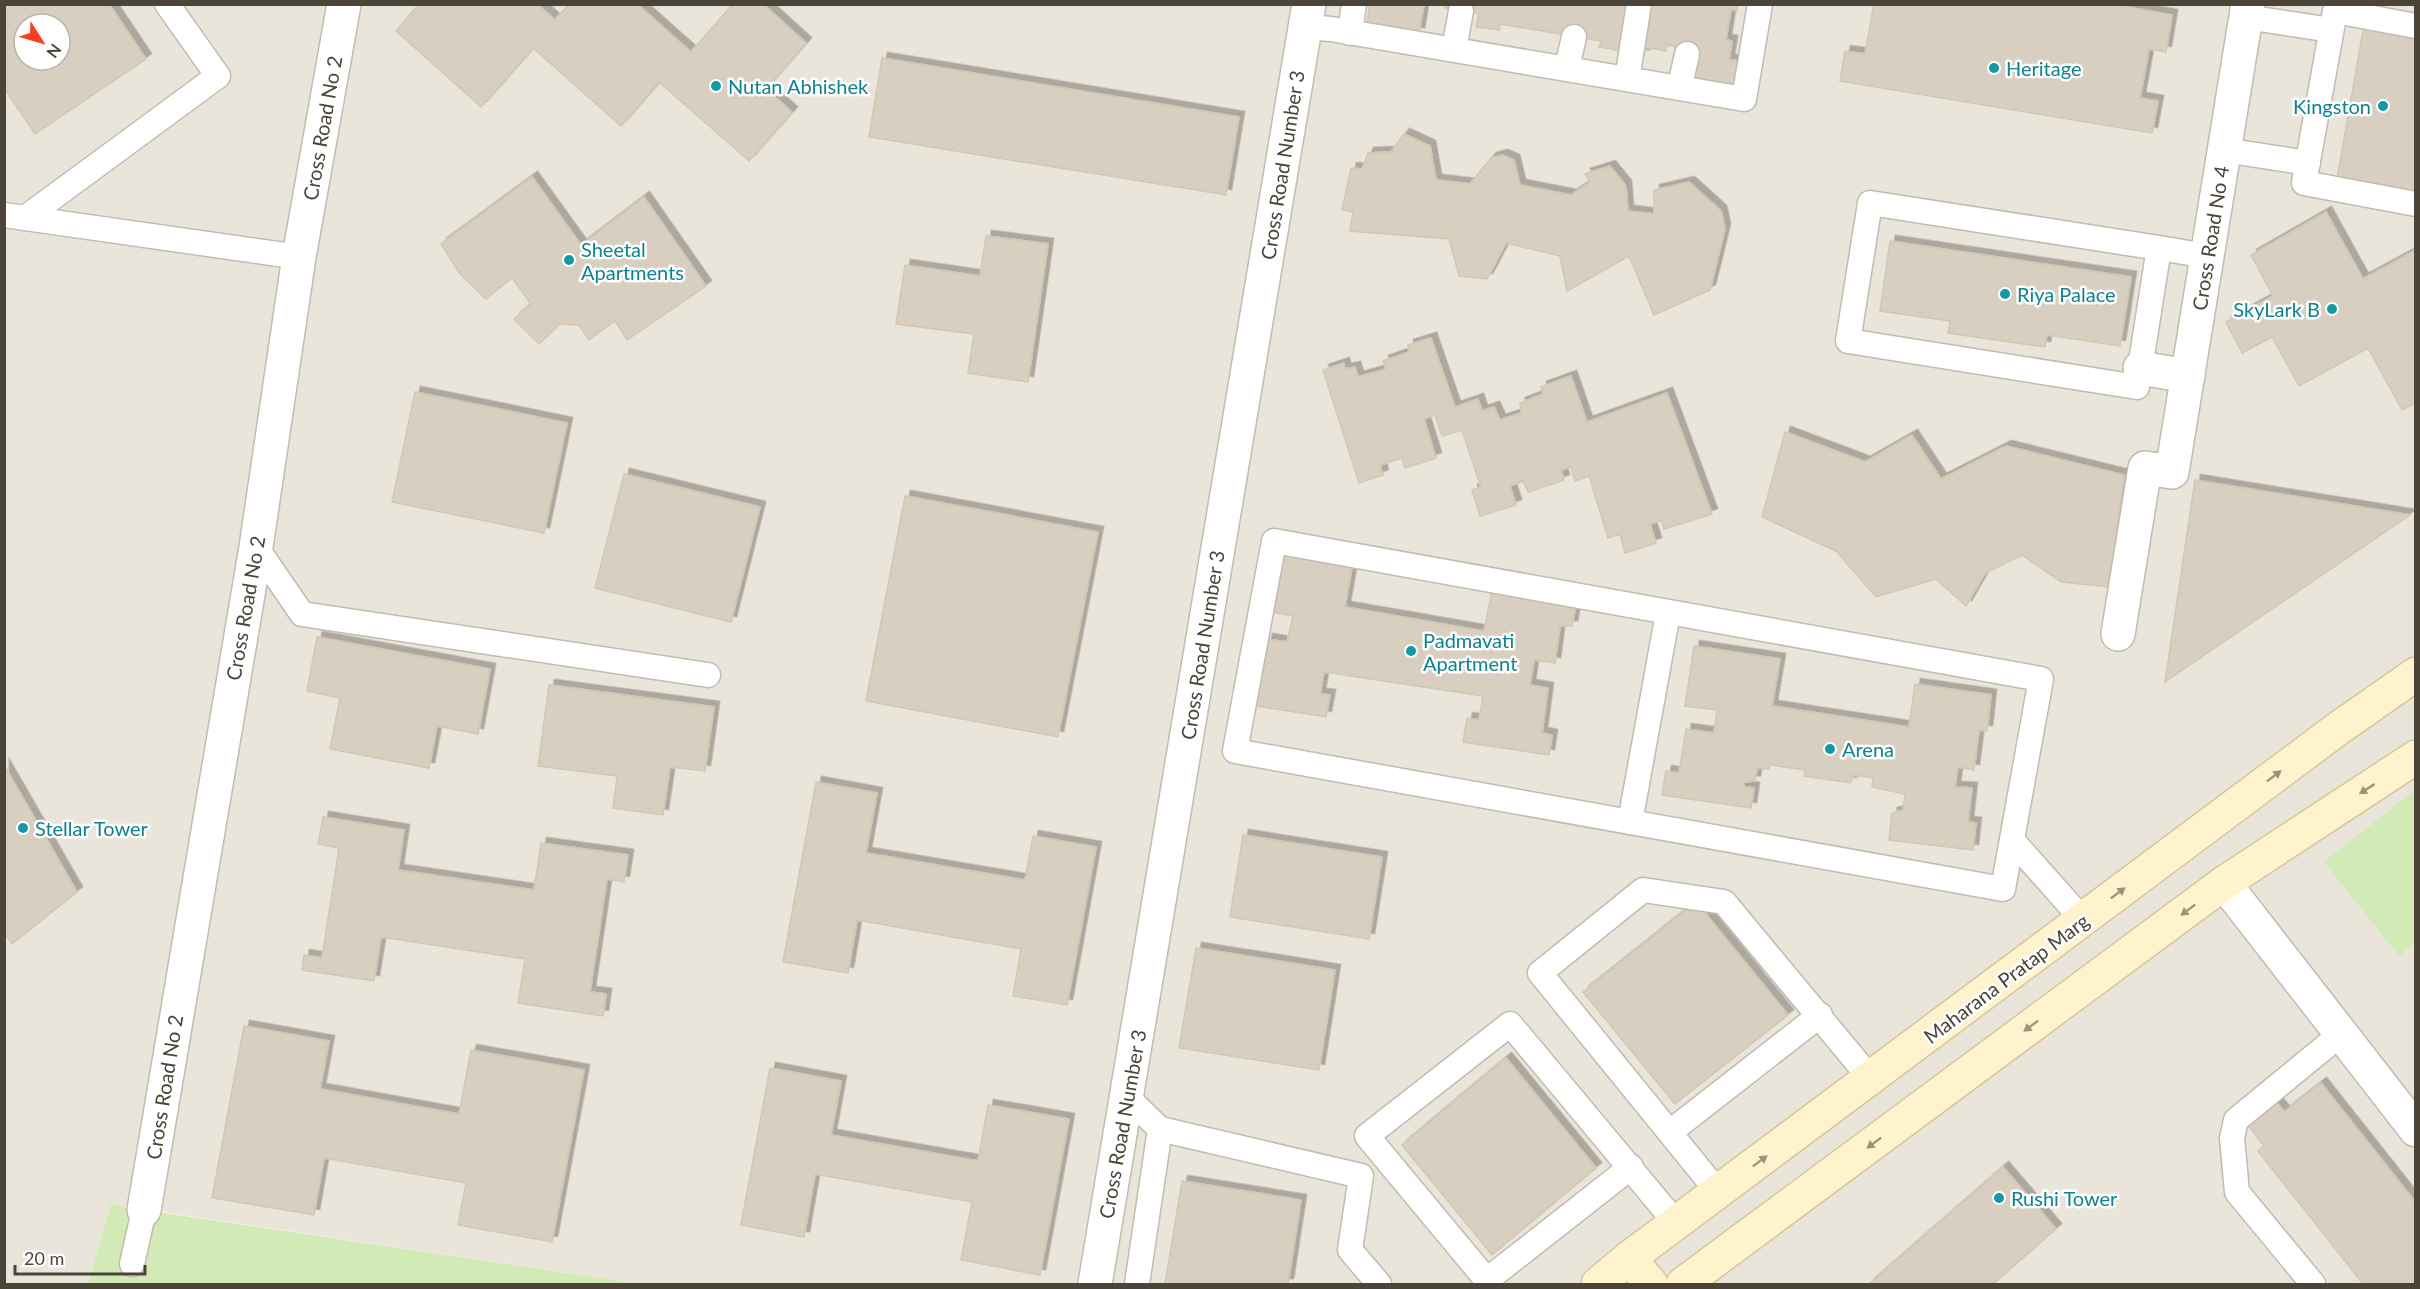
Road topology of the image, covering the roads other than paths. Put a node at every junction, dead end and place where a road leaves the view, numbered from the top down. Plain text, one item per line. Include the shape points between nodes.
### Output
1 (167, 4) edge
2 (344, 4) edge
3 (1354, 4) edge
4 (1639, 4) edge
5 (1760, 4) edge
6 (1461, 11) dead end
7 (2247, 11) edge
8 (1307, 16) edge
9 (2415, 26) edge
10 (2331, 30) junction
11 (1350, 33) junction
12 (1574, 37) dead end
13 (1454, 49) junction
14 (1687, 54) dead end
15 (1567, 68) junction
16 (1627, 79) junction
17 (1680, 86) junction
18 (2224, 150) junction
19 (2308, 163) junction
20 (2415, 204) edge
21 (15, 216) edge
22 (2159, 248) junction
23 (2207, 256) junction
24 (299, 257) junction
25 (2140, 368) junction
26 (2188, 376) junction
27 (256, 547) junction
28 (1668, 613) junction
29 (2118, 634) dead end
30 (2415, 674) edge
31 (708, 675) dead end
32 (2415, 757) edge
33 (1630, 822) junction
34 (2012, 840) junction
35 (2224, 883) junction
36 (2083, 920) junction
37 (1820, 1015) junction
38 (2341, 1034) junction
39 (1871, 1079) junction
40 (1127, 1097) junction
41 (1160, 1129) junction
42 (2415, 1130) edge
43 (1670, 1132) junction
44 (1631, 1167) junction
45 (1718, 1192) junction
46 (144, 1210) joint
47 (1676, 1223) junction
48 (1629, 1258) junction
49 (132, 1264) dead end
50 (1489, 1282) edge
51 (1095, 1284) edge
52 (1137, 1284) edge
53 (1379, 1284) edge
54 (1598, 1284) edge
55 (1652, 1284) edge
56 (1683, 1284) edge
57 (2313, 1284) edge

1 - 21 lane via 218,76
2 - 24 street, Cross Road No 2
3 - 11 lane
4 - 16 lane
5 - 17 lane via 1744,99
6 - 13 lane
7 - 10 lane
7 - 18 street, Cross Road No 4
8 - 11 lane
8 - 40 street, Cross Road Number 3
9 - 10 lane via 2335,11
10 - 19 lane
11 - 13 lane
12 - 15 lane
13 - 15 lane
14 - 17 lane
15 - 16 lane
16 - 17 lane
18 - 19 lane
18 - 23 street, Cross Road No 4
19 - 20 lane via 2304,183
21 - 24 lane
22 - 23 lane
22 - 25 lane
22 - 25 lane via 1870,203 1848,341 2137,387
23 - 26 street, Cross Road No 4
24 - 27 street, Cross Road No 2
25 - 26 street
26 - 29 street, Cross Road No 4 via 2172,472 2145,468
27 - 31 lane via 302,614
27 - 46 street, Cross Road No 2
28 - 33 lane
28 - 33 lane via 1274,541 1235,750
28 - 34 lane via 2041,679
36 -> 30 main road, Maharana Pratap Marg
32 -> 35 main road
33 - 34 lane via 2003,889
34 - 36 lane
35 - 38 street
35 -> 56 main road
36 - 39 main road, Maharana Pratap Marg
37 - 39 lane
37 - 43 lane
37 - 43 lane via 1725,902 1643,890 1540,973
38 - 42 street
38 - 57 lane via 2236,1120 2232,1138 2237,1192
45 -> 39 main road, Maharana Pratap Marg
40 - 41 lane
40 - 51 street, Cross Road Number 3
41 - 52 lane
41 - 53 lane via 1361,1176 1350,1250
43 - 45 lane
44 - 47 lane
44 - 50 lane
44 - 50 lane via 1510,1024 1367,1136
45 - 47 main road, Maharana Pratap Marg
46 - 49 lane
47 - 48 main road, Maharana Pratap Marg
48 - 54 main road, Maharana Pratap Marg
48 - 55 main road

